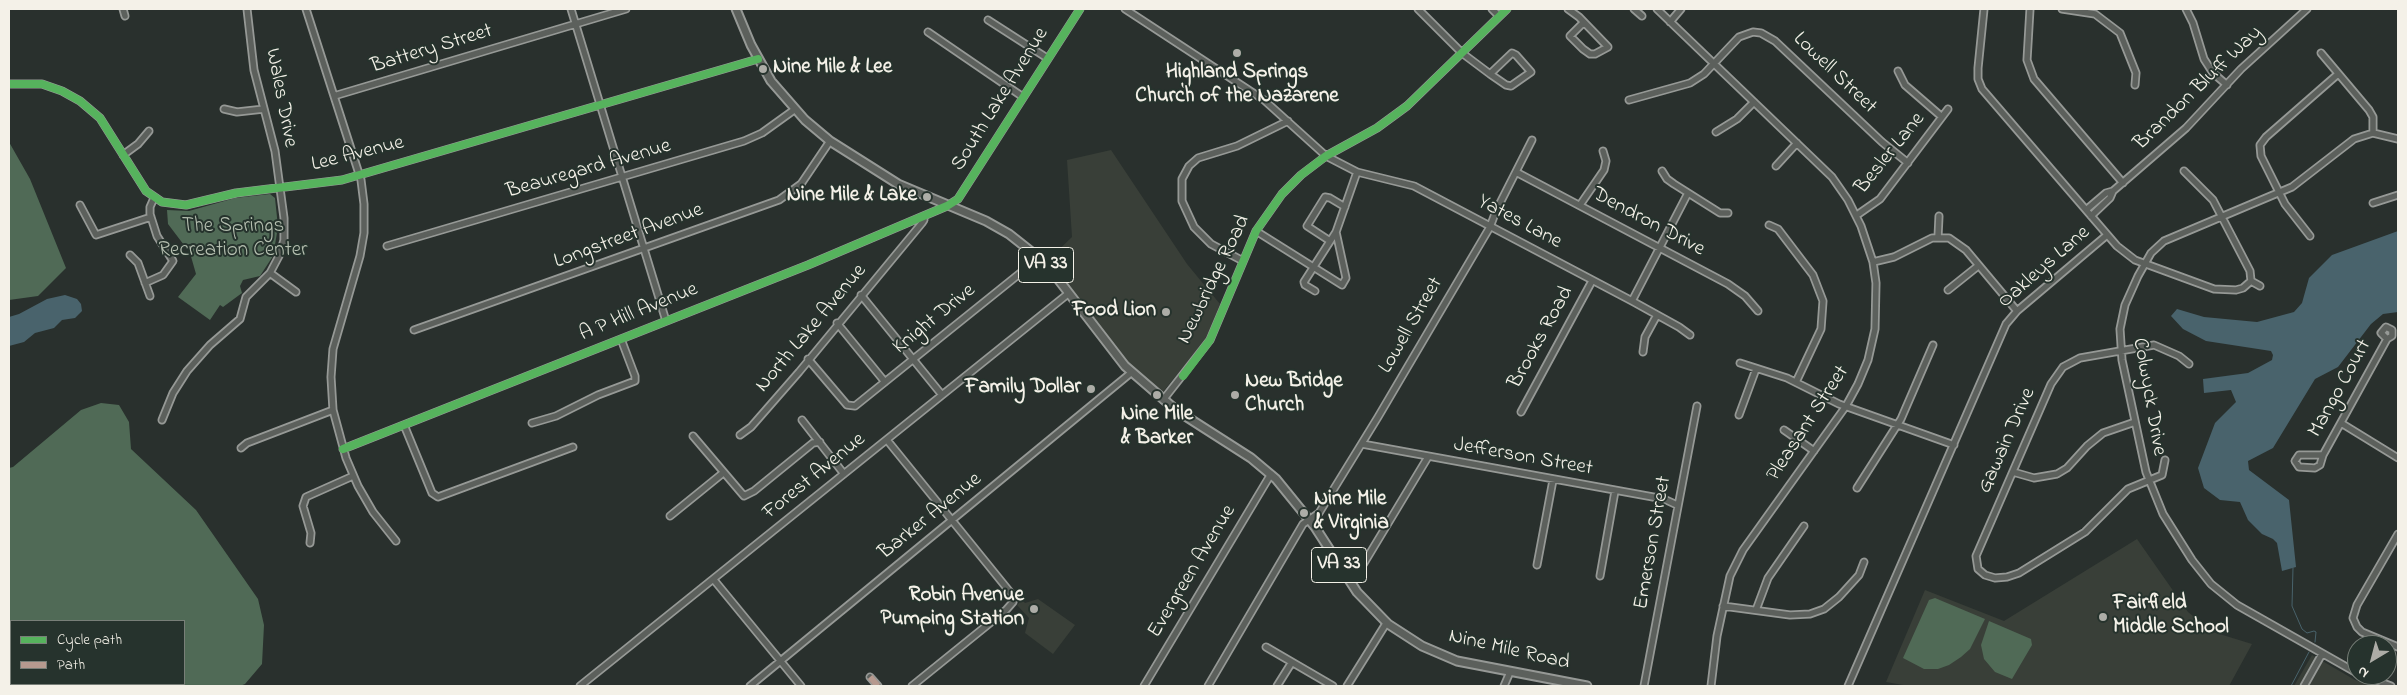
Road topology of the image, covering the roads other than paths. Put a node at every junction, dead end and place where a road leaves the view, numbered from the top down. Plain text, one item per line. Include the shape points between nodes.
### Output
1 (123, 9) edge
2 (247, 9) edge
3 (306, 9) edge
4 (571, 9) edge
5 (626, 9) edge
6 (736, 9) edge
7 (1080, 9) edge
8 (1125, 9) edge
9 (1418, 9) edge
10 (1492, 9) edge
11 (1507, 9) edge
12 (1568, 9) edge
13 (1634, 9) edge
14 (1657, 9) edge
15 (1681, 9) edge
16 (1984, 9) edge
17 (2030, 9) edge
18 (2062, 9) edge
19 (2306, 9) edge
20 (2188, 10) edge
21 (2096, 12) edge
22 (125, 16) dead end
23 (1499, 16) junction
24 (1642, 16) dead end
25 (988, 20) dead end
26 (1584, 22) junction
27 (1670, 22) junction
28 (576, 24) junction
29 (928, 32) dead end
30 (1462, 53) junction
31 (2321, 53) dead end
32 (1048, 58) junction
33 (758, 59) junction
34 (1714, 63) junction
35 (1898, 71) dead end
36 (1490, 74) junction
37 (2338, 74) junction
38 (9, 84) edge
39 (2134, 84) dead end
40 (2227, 85) junction
41 (334, 96) junction
42 (1023, 97) junction
43 (1629, 100) dead end
44 (1754, 102) junction
45 (600, 104) junction
46 (224, 109) dead end
47 (264, 109) junction
48 (1948, 109) dead end
49 (794, 110) junction
50 (1942, 117) junction
51 (1288, 121) junction
52 (149, 131) dead end
53 (1716, 132) dead end
54 (2373, 133) junction
55 (2398, 139) edge
56 (1532, 140) dead end
57 (830, 141) junction
58 (1797, 143) junction
59 (1603, 151) dead end
60 (123, 155) junction
61 (1326, 156) junction
62 (1908, 163) junction
63 (1776, 166) dead end
64 (1662, 171) dead end
65 (2184, 171) dead end
66 (1357, 172) junction
67 (1516, 172) junction
68 (359, 175) junction
69 (622, 177) junction
70 (2123, 182) junction
71 (280, 188) junction
72 (2113, 191) junction
73 (2280, 192) junction
74 (1688, 193) junction
75 (2398, 195) edge
76 (154, 198) junction
77 (2373, 203) dead end
78 (80, 205) dead end
79 (1580, 205) junction
80 (947, 206) junction
81 (1345, 207) junction
82 (2086, 210) junction
83 (1728, 213) dead end
84 (1857, 216) junction
85 (1939, 216) dead end
86 (2091, 216) junction
87 (2222, 216) junction
88 (922, 217) junction
89 (151, 218) junction
90 (1769, 225) dead end
91 (1490, 226) junction
92 (1256, 232) junction
93 (1336, 232) junction
94 (2107, 235) junction
95 (2310, 236) dead end
96 (1938, 237) junction
97 (1330, 241) junction
98 (386, 246) dead end
99 (1659, 247) junction
100 (644, 248) junction
101 (130, 255) dead end
102 (1039, 258) junction
103 (1243, 260) junction
104 (1873, 262) junction
105 (2145, 264) junction
106 (1978, 266) junction
107 (1314, 267) junction
108 (270, 274) junction
109 (1592, 281) junction
110 (2251, 281) junction
111 (145, 283) junction
112 (2260, 286) dead end
113 (1948, 290) dead end
114 (1315, 291) dead end
115 (296, 292) dead end
116 (1069, 293) junction
117 (861, 295) junction
118 (150, 296) dead end
119 (1632, 301) junction
120 (1758, 311) dead end
121 (2017, 311) junction
122 (1657, 315) junction
123 (666, 321) junction
124 (837, 324) junction
125 (414, 330) dead end
126 (1690, 335) dead end
127 (622, 339) junction
128 (2387, 339) dead end
129 (1933, 345) dead end
130 (2121, 351) junction
131 (1643, 352) dead end
132 (808, 359) junction
133 (914, 359) junction
134 (1740, 363) dead end
135 (2189, 364) dead end
136 (1756, 370) junction
137 (1132, 372) junction
138 (885, 382) junction
139 (1796, 382) junction
140 (942, 395) junction
141 (1163, 400) junction
142 (1696, 406) dead end
143 (1846, 406) junction
144 (333, 410) junction
145 (1521, 412) dead end
146 (1739, 415) dead end
147 (162, 420) dead end
148 (802, 420) dead end
149 (2134, 422) junction
150 (532, 423) dead end
151 (1898, 424) junction
152 (2341, 424) junction
153 (404, 426) junction
154 (1784, 430) dead end
155 (740, 435) dead end
156 (693, 436) dead end
157 (887, 440) junction
158 (820, 442) junction
159 (1362, 444) junction
160 (1954, 445) junction
161 (573, 447) dead end
162 (241, 448) dead end
163 (343, 449) junction
164 (1814, 451) junction
165 (2323, 455) junction
166 (1428, 457) junction
167 (2398, 458) edge
168 (2166, 460) dead end
169 (2013, 472) junction
170 (723, 473) junction
171 (844, 474) junction
172 (1271, 474) junction
173 (353, 476) junction
174 (1553, 480) junction
175 (2148, 480) junction
176 (1857, 488) dead end
177 (1615, 491) junction
178 (1677, 505) junction
179 (670, 516) dead end
180 (953, 520) junction
181 (1309, 520) junction
182 (1804, 526) dead end
183 (2398, 534) edge
184 (396, 541) dead end
185 (310, 542) dead end
186 (1864, 562) dead end
187 (1537, 565) dead end
188 (1600, 576) dead end
189 (714, 580) junction
190 (1352, 583) junction
191 (1723, 606) junction
192 (1756, 610) junction
193 (1386, 622) junction
194 (1266, 647) dead end
195 (2398, 647) edge
196 (2322, 654) junction
197 (781, 662) junction
198 (1292, 662) junction
199 (2347, 668) edge
200 (1510, 672) junction
201 (870, 677) dead end
202 (580, 686) edge
203 (750, 686) edge
204 (801, 686) edge
205 (878, 686) edge
206 (912, 686) edge
207 (1144, 686) edge
208 (1208, 686) edge
209 (1277, 686) edge
210 (1333, 686) edge
211 (1347, 686) edge
212 (1504, 686) edge
213 (1587, 686) edge
214 (1644, 686) edge
215 (1711, 686) edge
216 (1848, 686) edge
217 (2304, 686) edge

1 - 22 street
2 - 47 street, Wales Drive via 254,70
3 - 41 street
4 - 28 street
5 - 28 street, Battery Street
6 - 33 main road, VA 33
7 - 32 street, South Lake Avenue
8 - 51 street, Yates Lane via 1264,100
9 - 30 street
10 - 23 street
11 - 23 street, Newbridge Road
12 - 26 street
13 - 24 street
14 - 27 street, Pleasant Street
15 - 27 street
16 - 82 street, Oakleys Lane via 1978,68 1982,89
17 - 70 street via 2027,60 2034,79
18 - 21 street
19 - 40 street, Brandon Bluff Way
20 - 40 street via 2204,59 2213,73
21 - 39 street via 2124,38 2136,73
23 - 30 street, Newbridge Road
25 - 32 street
26 - 26 street via 1570,36 1590,54 1608,47
27 - 34 street, Pleasant Street
28 - 41 street, Battery Street
28 - 45 street
29 - 42 street
30 - 36 street
30 - 61 street, Newbridge Road via 1391,119
31 - 37 street
32 - 42 street, South Lake Avenue
33 - 45 street, Lee Avenue
33 - 49 main road, VA 33
34 - 43 street, Lowell Street via 1690,83
34 - 44 street, Pleasant Street
34 - 62 street, Lowell Street via 1744,35 1753,32 1770,37
35 - 50 street via 1905,85
36 - 36 street via 1511,86 1531,72 1512,53
37 - 54 street via 2369,110
37 - 73 street via 2266,137 2259,147
38 - 60 street via 28,82 48,86 80,100 100,118
40 - 70 street, Brandon Bluff Way via 2186,128
41 - 68 street
42 - 80 street, South Lake Avenue via 958,199
44 - 53 street via 1737,119
44 - 58 street, Pleasant Street
45 - 68 street, Lee Avenue
45 - 69 street
46 - 47 street via 237,112
47 - 71 street, Wales Drive
48 - 50 street, Besler Lane
49 - 57 main road, VA 33
49 - 69 street, Beauregard Avenue via 762,133 744,141
50 - 62 street, Besler Lane
51 - 61 street, Yates Lane
51 - 103 street via 1237,146 1198,158 1182,179 1182,201 1194,227 1218,249
52 - 60 street
54 - 55 street
54 - 73 street, Colwyck Drive via 2354,138 2299,183
56 - 67 street, Lowell Street
57 - 80 main road, VA 33 via 898,184
57 - 100 street, Longstreet Avenue via 804,180 786,197
58 - 63 street
58 - 84 street, Pleasant Street via 1832,178
59 - 79 street via 1606,160 1604,170
60 - 76 street via 142,186
61 - 66 street, Yates Lane
61 - 92 street, Newbridge Road via 1282,194
62 - 84 street, Besler Lane via 1880,199
64 - 74 street via 1667,179
65 - 87 street via 2213,200
66 - 81 street
66 - 91 street, Yates Lane via 1414,186
67 - 79 street, Dendron Drive
67 - 91 street, Lowell Street
68 - 71 street, Lee Avenue via 327,183
68 - 144 street via 364,233 333,349
69 - 98 street, Beauregard Avenue
69 - 100 street
70 - 72 street, Brandon Bluff Way
71 - 76 street, Lee Avenue via 236,193 186,206
71 - 108 street, Wales Drive via 284,240
72 - 82 street, Brandon Bluff Way
72 - 86 street, Brandon Bluff Way
73 - 87 street, Colwyck Drive
73 - 95 street via 2294,218
74 - 83 street via 1720,213
74 - 99 street
75 - 77 street
76 - 89 street via 149,210
78 - 89 street via 96,235
79 - 99 street, Dendron Drive
80 - 88 street, A P Hill Avenue
80 - 102 main road, Nine Mile Road / VA 33 via 996,226
81 - 93 street
81 - 97 street via 1325,197 1307,226
82 - 86 street, Oakleys Lane
84 - 104 street, Pleasant Street
85 - 96 street
86 - 94 street, Oakleys Lane
87 - 105 street, Colwyck Drive via 2164,241
87 - 110 street via 2250,271
88 - 117 street, North Lake Avenue via 923,223
88 - 123 street, A P Hill Avenue
89 - 111 street via 157,236 173,262 164,275
90 - 139 street via 1778,229 1813,275 1823,301 1821,329
91 - 109 street, Yates Lane
91 - 159 street, Lowell Street
92 - 103 street, Newbridge Road
92 - 107 street
93 - 97 street
93 - 107 street via 1346,278 1342,285
94 - 105 street via 2124,253
94 - 121 street, Oakleys Lane
96 - 104 street via 1894,257
96 - 106 street via 1960,244
97 - 107 street
99 - 119 street
99 - 120 street, Dendron Drive via 1735,288
100 - 123 street
100 - 125 street, Longstreet Avenue
101 - 111 street via 138,263
102 - 116 main road, Nine Mile Road / VA 33
102 - 133 street, Knight Drive
103 - 141 street, Newbridge Road via 1210,340
104 - 143 street, Pleasant Street via 1877,303 1872,345 1865,368
105 - 110 street via 2222,290 2243,288
105 - 130 street, Colwyck Drive via 2125,305 2120,329
106 - 113 street
106 - 121 street
107 - 114 street via 1304,282
108 - 115 street
108 - 147 street, Wales Drive via 246,297 240,319 187,371
109 - 119 street, Yates Lane
109 - 145 street, Brooks Road
110 - 112 street
111 - 118 street
116 - 137 main road, Nine Mile Road / VA 33 via 1115,355
116 - 140 street, Forest Avenue
117 - 124 street, North Lake Avenue
117 - 133 street
119 - 122 street, Yates Lane
121 - 160 street, Oakleys Lane via 2003,328
122 - 126 street, Yates Lane
122 - 131 street via 1645,337
123 - 127 street, A P Hill Avenue
124 - 132 street, North Lake Avenue
124 - 138 street
127 - 150 street via 635,381 556,416
127 - 153 street, A P Hill Avenue
128 - 152 street, Mango Court
129 - 151 street
130 - 135 street, Gawain Drive via 2154,345
130 - 149 street, Colwyck Drive
130 - 169 street, Gawain Drive via 2080,358 2058,373
132 - 138 street, Knight Drive via 852,408
132 - 155 street, North Lake Avenue via 751,427
133 - 138 street, Knight Drive
133 - 140 street
134 - 136 street
136 - 139 street
136 - 146 street
137 - 141 main road, Nine Mile Road / VA 33
137 - 180 street, Barker Avenue
139 - 143 street
140 - 157 street, Forest Avenue
141 - 172 main road, Nine Mile Road / VA 33
142 - 178 street, Emerson Street
143 - 151 street
143 - 164 street, Pleasant Street
144 - 162 street
144 - 163 street
148 - 158 street
149 - 169 street via 2103,433 2057,474 2034,478
149 - 175 street, Colwyck Drive
151 - 160 street
151 - 176 street
152 - 165 street, Mango Court
152 - 167 street
153 - 161 street via 432,493 438,497
153 - 163 street, A P Hill Avenue
154 - 164 street
156 - 170 street
157 - 171 street, Forest Avenue
157 - 180 street
158 - 170 street via 813,443 748,495 744,496
158 - 171 street
159 - 166 street, Jefferson Street
159 - 181 street, Lowell Street via 1319,513
160 - 216 street, Oakleys Lane
163 - 173 street
164 - 191 street, Pleasant Street via 1739,557 1727,583
165 - 165 street, Mango Court via 2299,455 2295,461 2299,467 2315,468 2320,465
166 - 174 street, Jefferson Street
166 - 190 street
168 - 175 street via 2164,472
169 - 175 street, Gawain Drive via 1976,559 1981,573 1995,578 2015,575 2076,538 2098,520 2121,494
170 - 179 street
171 - 189 street, Forest Avenue
172 - 181 main road, Nine Mile Road / VA 33
172 - 207 street, Evergreen Avenue
173 - 184 street via 372,512
173 - 185 street via 306,497 303,506 311,533
174 - 177 street, Jefferson Street
174 - 187 street
175 - 196 street, Colwyck Drive via 2170,525 2211,584 2246,611
177 - 178 street, Jefferson Street via 1672,501
177 - 188 street
178 - 214 street, Emerson Street
180 - 197 street, Barker Avenue
180 - 206 street via 1014,597 1013,602
181 - 190 main road, Nine Mile Road / VA 33
181 - 208 street, Lowell Street
182 - 192 street via 1768,578
183 - 195 street via 2354,612 2355,624 2362,632
186 - 192 street via 1859,575 1824,609 1797,615
189 - 197 street
189 - 202 street, Forest Avenue
190 - 193 main road, Nine Mile Road / VA 33
191 - 192 street
191 - 215 street, Pleasant Street
193 - 200 main road, Nine Mile Road / VA 33 via 1422,646 1450,658
193 - 211 street
194 - 198 street
196 - 199 street, Colwyck Drive
196 - 217 street
197 - 203 street, Barker Avenue
197 - 204 street
198 - 209 street
198 - 210 street
200 - 212 street
200 - 213 main road, Nine Mile Road / VA 33
201 - 205 street

